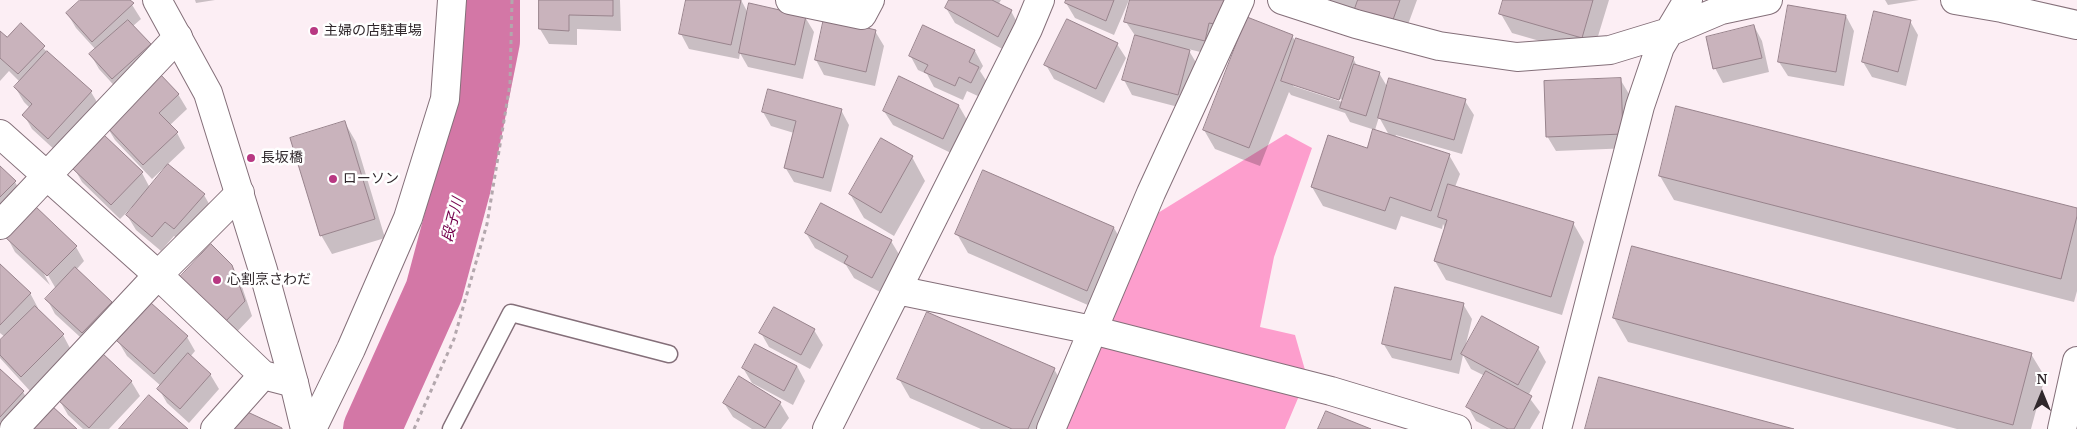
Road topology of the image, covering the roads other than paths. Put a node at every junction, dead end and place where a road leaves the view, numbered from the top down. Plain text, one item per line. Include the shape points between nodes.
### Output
1 (157, 0) edge
2 (452, 0) edge
3 (790, 0) edge
4 (870, 0) edge
5 (1040, 0) edge
6 (1240, 0) edge
7 (1282, 0) edge
8 (1688, 0) edge
9 (1768, 0) edge
10 (1955, 0) edge
11 (2077, 25) edge
12 (1669, 32) junction
13 (178, 37) junction
14 (0, 134) edge
15 (45, 176) junction
16 (240, 193) junction
17 (0, 225) edge
18 (158, 275) junction
19 (897, 290) junction
20 (1092, 330) junction
21 (669, 354) dead end
22 (2077, 361) edge
23 (263, 375) junction
24 (294, 383) junction
25 (14, 429) edge
26 (215, 429) edge
27 (305, 429) edge
28 (312, 429) edge
29 (451, 429) edge
30 (827, 429) edge
31 (1051, 429) edge
32 (1457, 429) edge
33 (1557, 429) edge
34 (2062, 429) edge

1 - 13 street
2 - 28 street via 445,99 408,218
3 - 4 street via 862,15
5 - 19 street
6 - 20 street
7 - 12 street via 1438,46 1517,57 1610,50
8 - 12 street
9 - 12 street via 1722,10
10 - 11 street
12 - 33 street via 1660,48 1638,115
13 - 15 street
13 - 16 street via 208,92
14 - 15 street
15 - 17 street
15 - 18 street
16 - 18 street
16 - 24 street
18 - 23 street
18 - 25 street
19 - 20 street
19 - 30 street
20 - 31 street
20 - 32 street via 1330,391
21 - 29 lane via 511,313
22 - 34 street
23 - 24 street
23 - 26 street
24 - 27 street

